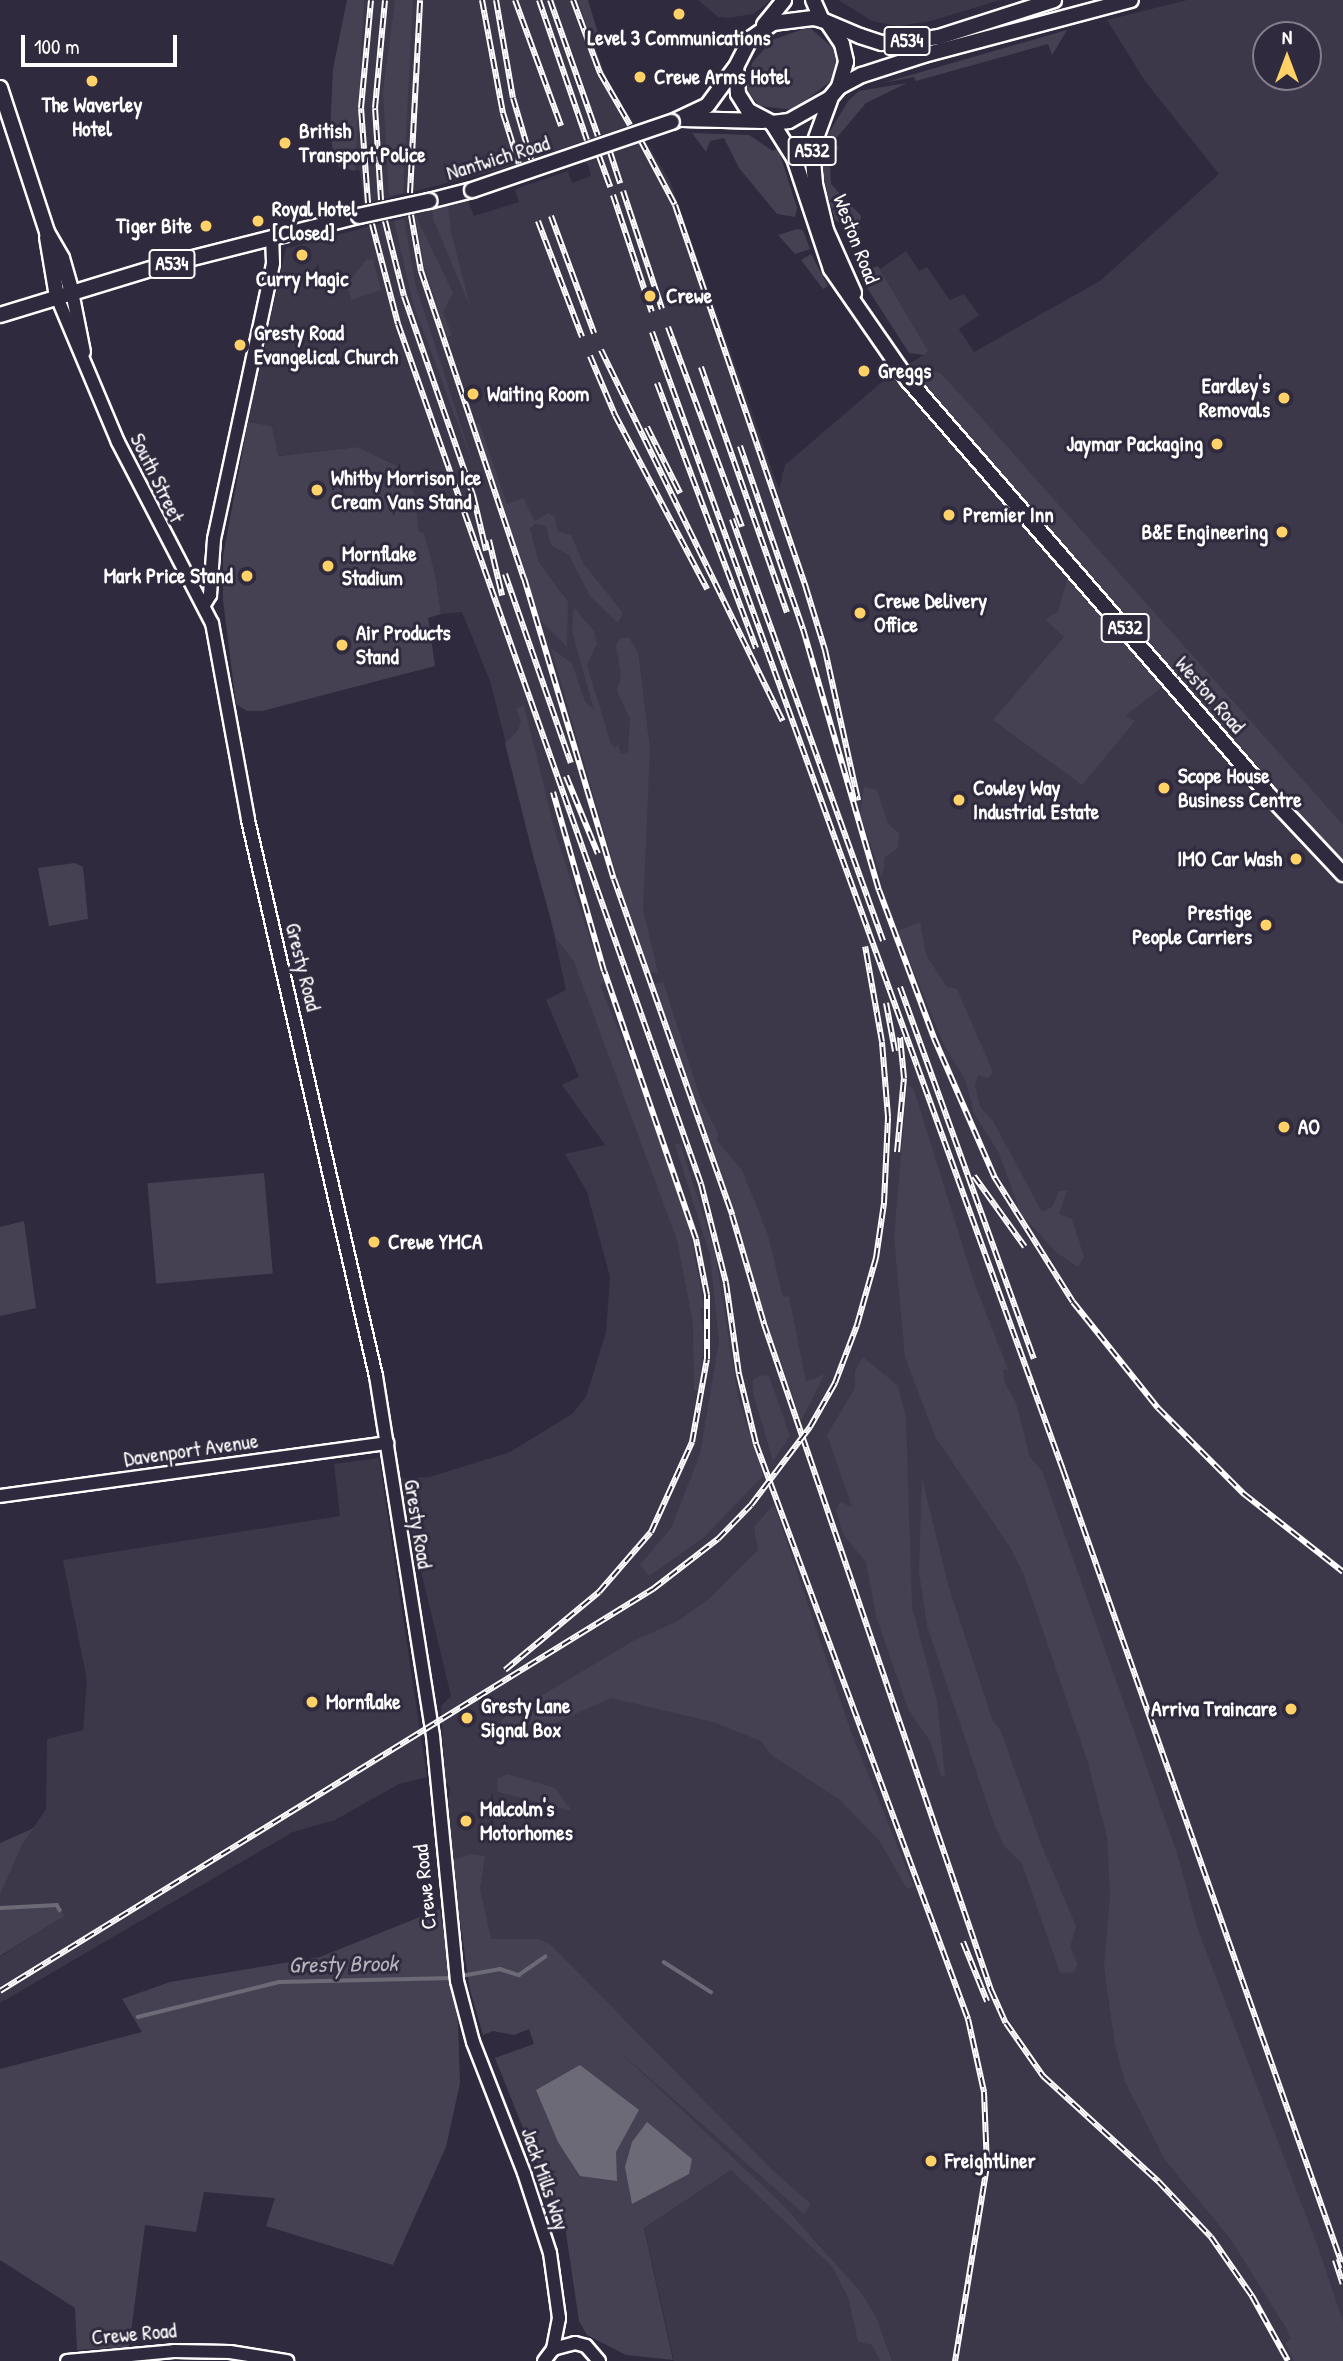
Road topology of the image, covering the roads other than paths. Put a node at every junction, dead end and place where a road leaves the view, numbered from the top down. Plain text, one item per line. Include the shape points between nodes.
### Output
1 (784, 0) edge
2 (813, 0) edge
3 (1054, 0) edge
4 (1131, 0) edge
5 (825, 21) junction
6 (761, 29) junction
7 (736, 66) junction
8 (0, 88) edge
9 (835, 93) junction
10 (677, 120) junction
11 (769, 122) junction
12 (47, 232) junction
13 (272, 238) junction
14 (72, 292) junction
15 (57, 297) junction
16 (862, 313) junction
17 (0, 315) edge
18 (86, 362) junction
19 (204, 605) junction
20 (1343, 874) edge
21 (387, 1443) junction
22 (0, 1496) edge
23 (429, 1709) joint
24 (478, 2058) joint
25 (559, 2318) junction
26 (575, 2343) junction
27 (553, 2349) junction
28 (67, 2361) edge
29 (287, 2361) edge
30 (544, 2361) edge
31 (599, 2361) edge

1 - 6 main road
2 - 5 main road
3 - 5 main road, A534 via 913,41 882,43
4 - 9 main road, A534 via 924,55 862,75
5 - 6 main road, A534 via 791,19
5 - 9 main road via 845,54
6 - 7 main road, A534 via 743,49
7 - 10 main road, Nantwich Road / A534 via 707,106
7 - 11 main road via 738,94 748,110
8 - 12 main road
9 - 11 main road, A534 via 802,117
9 - 16 main road, Weston Road / A532 via 812,149 815,184 826,230
10 - 11 main road, Nantwich Road / A534
10 - 13 main road, Nantwich Road / A534, bridge via 506,180
11 - 16 main road, Weston Road / A532 via 794,158 831,270
12 - 14 main road via 62,258
12 - 15 main road
13 - 14 main road, Nantwich Road / A534
13 - 19 main road via 273,263 214,539 210,595
14 - 15 main road, Nantwich Road / A534
14 - 18 main road, South Street
15 - 17 main road, Nantwich Road / A534
15 - 18 main road, South Street
16 - 20 main road, Weston Road / A532 via 908,380
18 - 19 main road, South Street via 128,464
19 - 21 main road, Gresty Road via 212,623 261,883 367,1326
21 - 22 main road, Davenport Avenue
21 - 23 main road, Gresty Road
23 - 24 main road, Crewe Road via 457,1978
24 - 25 main road, Jack Mills Way via 534,2201 550,2253
25 - 26 main road, Jack Mills Way
25 - 27 main road, Jack Mills Way
26 - 27 main road
26 - 31 main road via 586,2346
27 - 30 main road
28 - 29 main road, Crewe Road via 174,2351 230,2352

